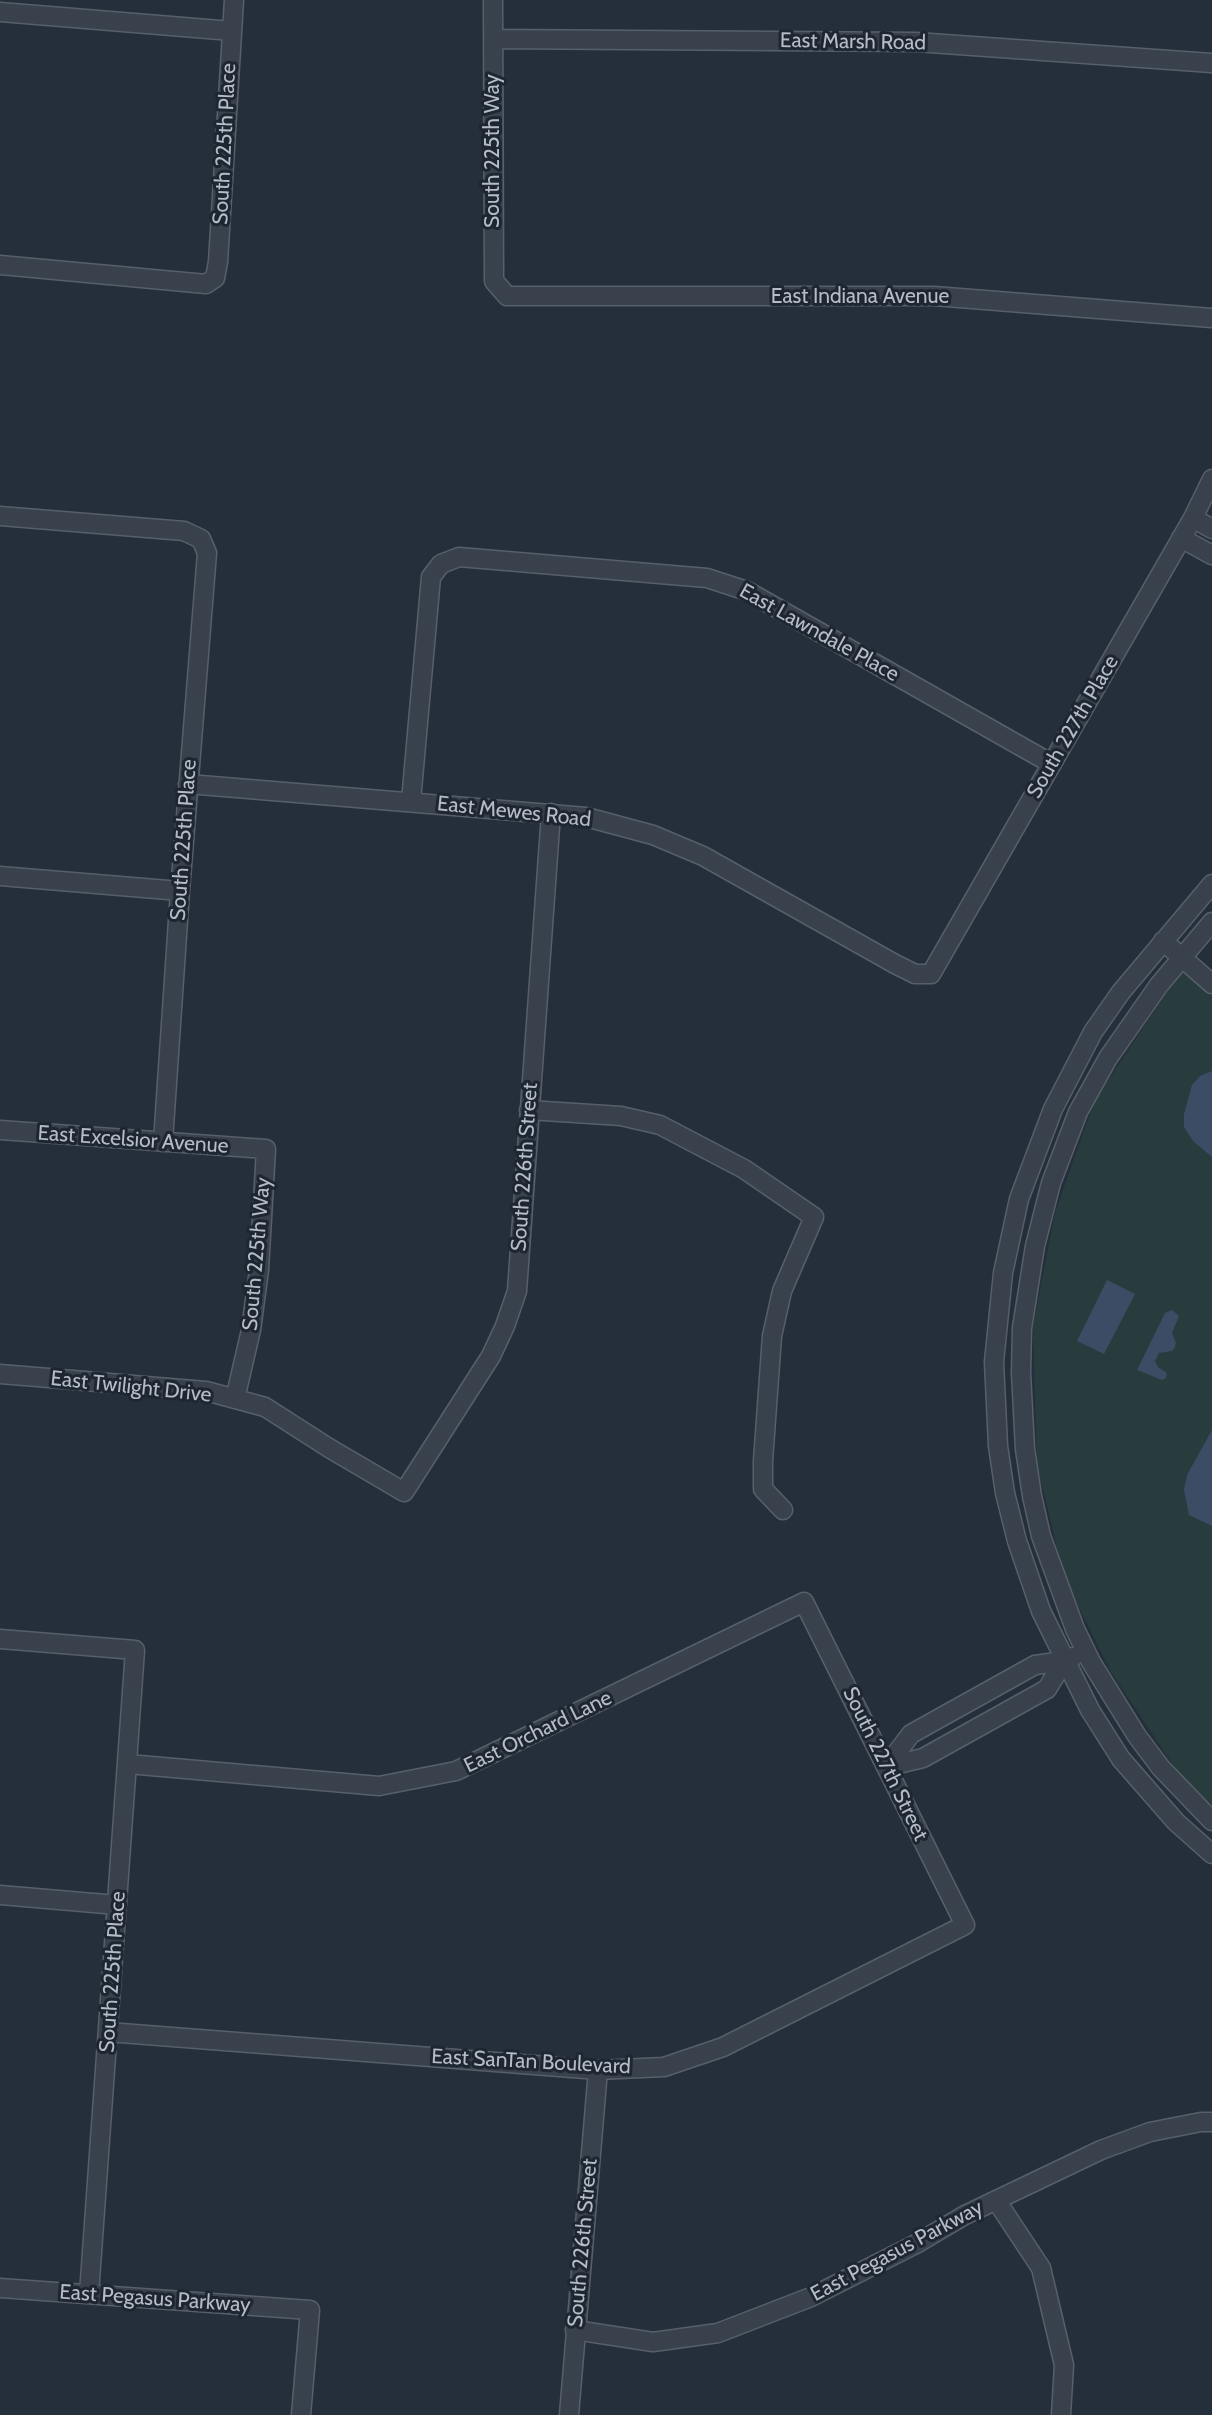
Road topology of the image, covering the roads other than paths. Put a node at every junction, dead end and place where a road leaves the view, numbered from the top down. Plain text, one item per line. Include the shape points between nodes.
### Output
1 (234, 0) edge
2 (493, 0) edge
3 (0, 12) edge
4 (232, 31) junction
5 (493, 39) junction
6 (1212, 63) edge
7 (0, 265) edge
8 (507, 296) joint
9 (1212, 318) edge
10 (1212, 480) edge
11 (0, 516) edge
12 (1193, 518) junction
13 (1212, 529) edge
14 (1181, 538) junction
15 (1212, 555) edge
16 (1052, 764) junction
17 (188, 784) junction
18 (411, 801) junction
19 (551, 813) junction
20 (0, 876) edge
21 (1212, 884) edge
22 (180, 891) junction
23 (1212, 922) edge
24 (1163, 941) junction
25 (1183, 958) junction
26 (931, 974) joint
27 (1212, 984) edge
28 (529, 1110) junction
29 (0, 1130) edge
30 (163, 1142) junction
31 (266, 1149) joint
32 (0, 1374) edge
33 (235, 1399) junction
34 (404, 1492) joint
35 (782, 1510) dead end
36 (804, 1602) joint
37 (0, 1639) edge
38 (1086, 1651) junction
39 (1064, 1661) junction
40 (968, 1702) junction
41 (982, 1727) junction
42 (128, 1763) junction
43 (886, 1767) junction
44 (1212, 1821) edge
45 (1212, 1854) edge
46 (0, 1895) edge
47 (117, 1905) junction
48 (965, 1925) joint
49 (108, 2032) junction
50 (598, 2070) junction
51 (1212, 2122) edge
52 (996, 2200) junction
53 (0, 2288) edge
54 (89, 2294) junction
55 (575, 2330) junction
56 (301, 2415) edge
57 (569, 2415) edge
58 (1061, 2415) edge

1 - 4 street, South 225th Place
2 - 5 street, South 225th Way
3 - 4 street
4 - 7 street, South 225th Place via 215,278 206,284
5 - 6 street, East Marsh Road via 916,42
5 - 8 street, South 225th Way via 494,281
8 - 9 street, East Indiana Avenue via 934,296
10 - 12 street, South 227th Place
11 - 17 street, South 225th Place via 184,531 201,539 207,553
12 - 13 street
12 - 14 street, South 227th Place
14 - 15 street
14 - 16 street, South 227th Place
16 - 18 street, East Lawndale Place via 747,591 707,578 459,557 441,564 432,577
16 - 26 street, South 227th Place
17 - 18 street, East Mewes Road
17 - 22 street, South 225th Place
18 - 19 street, East Mewes Road
19 - 26 street, East Mewes Road via 653,835 704,856 895,964 915,974
19 - 28 street, South 226th Street
20 - 22 street
21 - 24 street
22 - 30 street, South 225th Place
23 - 25 street
24 - 25 street
24 - 39 street via 1093,1032 1053,1109 1019,1199 1003,1272 994,1362 1005,1493 1041,1611
25 - 27 street
25 - 38 street via 1108,1058 1078,1112 1044,1206 1027,1287 1021,1373 1032,1496 1055,1580
28 - 34 street, South 226th Street via 517,1291 491,1356
28 - 35 street via 621,1116 660,1125 744,1169 814,1217 782,1291 772,1336 763,1489
29 - 30 street, East Excelsior Avenue
30 - 31 street, East Excelsior Avenue
31 - 33 street, South 225th Way via 259,1270
32 - 33 street, East Twilight Drive via 206,1391
33 - 34 street, East Twilight Drive via 265,1408
36 - 42 street, East Orchard Lane via 457,1771 379,1786
36 - 43 street, South 227th Street
37 - 42 street, South 225th Place via 135,1650
38 - 39 street
38 - 44 street via 1137,1736
39 - 40 street via 1035,1665
39 - 41 street via 1047,1689
39 - 45 street via 1121,1759 1176,1822
40 - 41 street
40 - 43 street via 911,1734
41 - 43 street via 923,1758
42 - 47 street, South 225th Place
43 - 48 street, South 227th Street
46 - 47 street
47 - 49 street, South 225th Place
48 - 50 street, East SanTan Boulevard via 723,2047 664,2067
49 - 50 street, East SanTan Boulevard
49 - 54 street, South 225th Place
50 - 55 street, South 226th Street
51 - 52 street, East Pegasus Parkway via 1150,2132
52 - 55 street, East Pegasus Parkway via 811,2297 718,2333 653,2342
52 - 58 street via 1041,2268 1064,2365
53 - 54 street, East Pegasus Parkway
54 - 56 street, East Pegasus Parkway via 310,2310
55 - 57 street, South 226th Street

